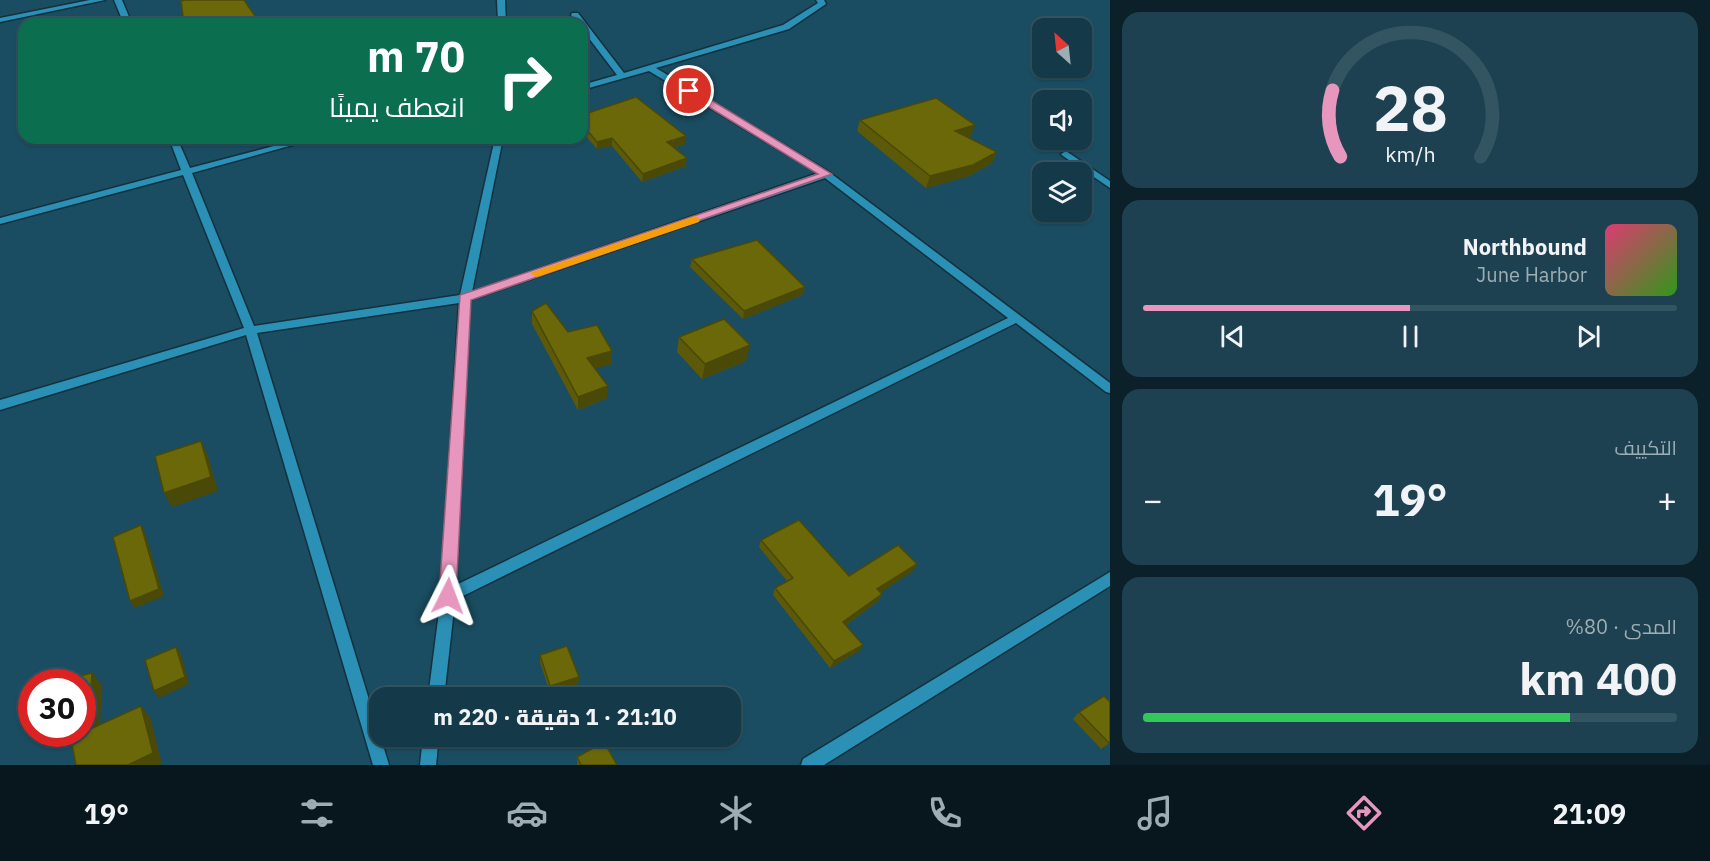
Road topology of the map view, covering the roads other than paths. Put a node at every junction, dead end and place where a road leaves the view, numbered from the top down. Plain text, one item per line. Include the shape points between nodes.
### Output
1 (101, 0) edge
2 (118, 0) edge
3 (501, 0) edge
4 (820, 0) edge
5 (575, 15) dead end
6 (126, 18) edge
7 (502, 18) edge
8 (577, 18) edge
9 (0, 20) edge
10 (588, 32) edge
11 (650, 68) junction
12 (622, 76) junction
13 (588, 86) edge
14 (175, 144) edge
15 (292, 144) edge
16 (498, 144) edge
17 (1066, 154) dead end
18 (187, 173) junction
19 (826, 174) junction
20 (1110, 185) edge
21 (0, 221) edge
22 (465, 298) junction
23 (1017, 318) junction
24 (250, 330) junction
25 (1110, 389) edge
26 (0, 405) edge
27 (1110, 579) edge
28 (448, 596) junction
29 (437, 687) edge
30 (430, 747) edge
31 (381, 765) edge
32 (428, 765) edge
33 (809, 765) edge

1 - 9 street
2 - 6 street
3 - 7 street
4 - 11 street via 822,4 786,27
5 - 8 street
10 - 12 street
11 - 12 street
11 - 19 street
12 - 13 street
14 - 18 street
15 - 18 street
16 - 22 street
17 - 20 street
18 - 21 street
18 - 24 street
19 - 22 street
19 - 23 street
22 - 24 street
22 - 28 street
23 - 25 street
23 - 28 street
24 - 26 street
24 - 31 street
27 - 33 street
28 - 29 street
30 - 32 street

